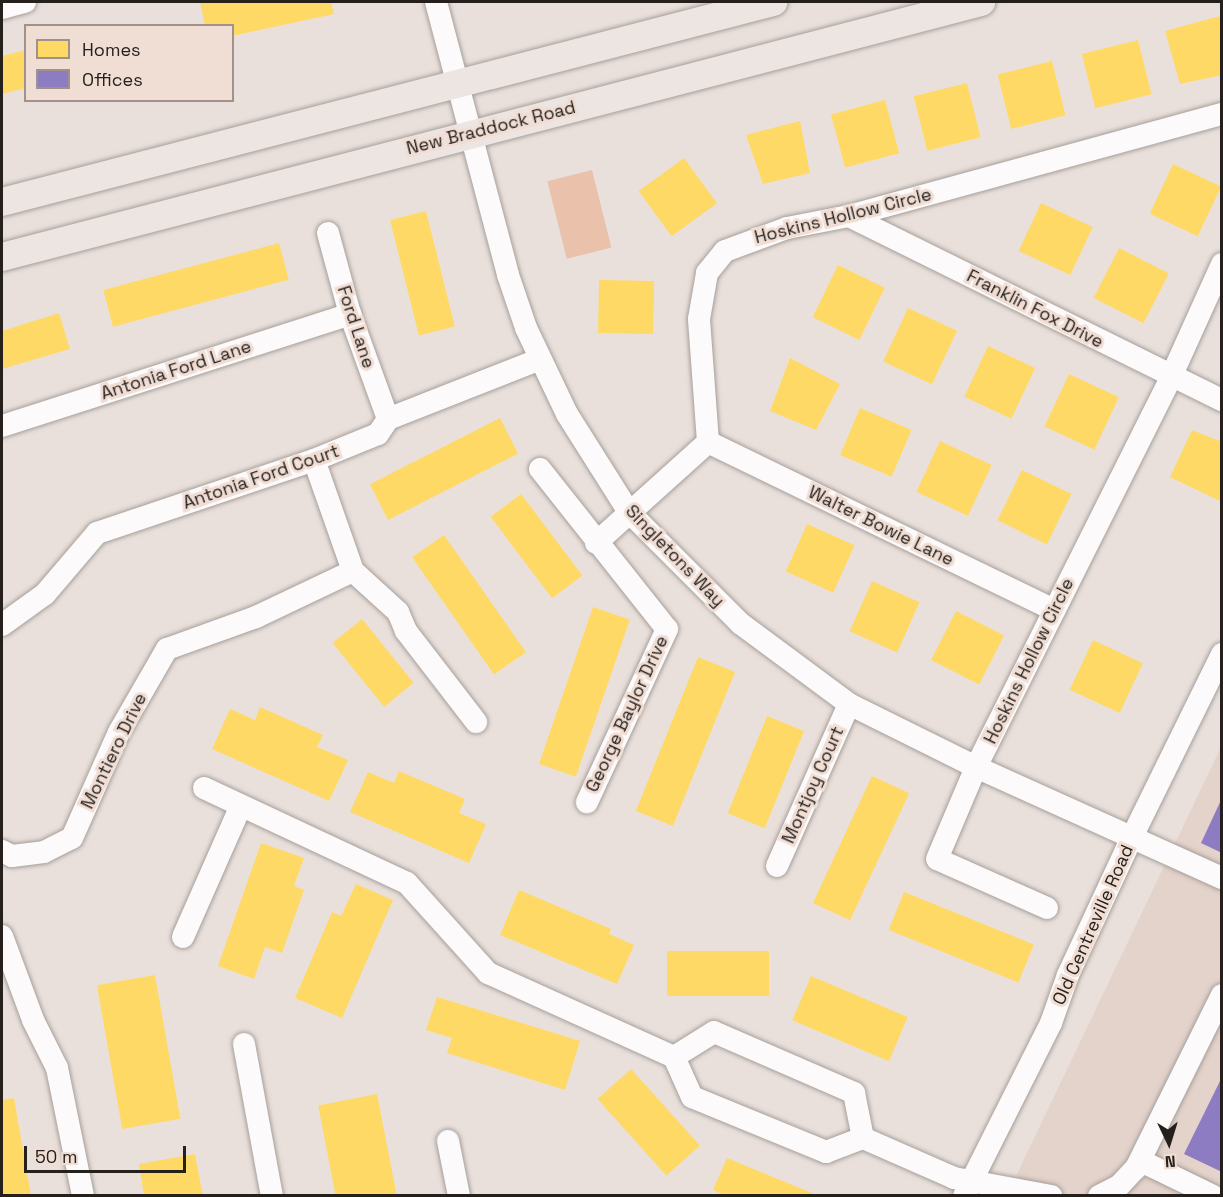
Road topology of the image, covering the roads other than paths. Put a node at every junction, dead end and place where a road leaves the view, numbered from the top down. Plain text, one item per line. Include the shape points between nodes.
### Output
1 (25, 2) edge
2 (436, 2) edge
3 (773, 2) edge
4 (981, 2) edge
5 (2, 8) edge
6 (458, 83) junction
7 (1221, 114) edge
8 (470, 134) junction
9 (2, 202) edge
10 (849, 216) junction
11 (328, 233) dead end
12 (2, 256) edge
13 (1221, 264) edge
14 (350, 314) junction
15 (540, 359) junction
16 (1171, 377) junction
17 (1221, 400) edge
18 (388, 419) junction
19 (2, 426) edge
20 (708, 442) junction
21 (314, 460) junction
22 (540, 469) dead end
23 (629, 512) junction
24 (596, 543) junction
25 (353, 571) junction
26 (1054, 610) junction
27 (2, 625) edge
28 (1221, 654) edge
29 (849, 704) junction
30 (476, 722) dead end
31 (976, 767) junction
32 (204, 788) dead end
33 (587, 802) dead end
34 (240, 808) junction
35 (1132, 837) junction
36 (2, 851) edge
37 (777, 866) dead end
38 (1221, 878) edge
39 (1047, 908) dead end
40 (2, 936) edge
41 (183, 937) dead end
42 (1221, 995) edge
43 (243, 1044) dead end
44 (674, 1057) junction
45 (863, 1138) junction
46 (448, 1141) dead end
47 (1141, 1161) junction
48 (967, 1187) edge
49 (83, 1196) edge
50 (272, 1196) edge
51 (459, 1196) edge
52 (1051, 1196) edge
53 (1098, 1196) edge
54 (1213, 1196) edge

1 - 5 street
2 - 6 street, Singletons Way
3 - 6 main road
4 - 8 main road, New Braddock Road
6 - 8 street, Singletons Way
6 - 9 main road
7 - 10 street, Hoskins Hollow Circle
8 - 12 main road, New Braddock Road
8 - 15 street, Singletons Way via 508,275
10 - 16 street, Franklin Fox Drive
10 - 20 street, Hoskins Hollow Circle via 752,239 725,251 707,273 699,319
11 - 14 street, Ford Lane
13 - 16 street, Hoskins Hollow Circle
14 - 18 street, Ford Lane
14 - 19 street, Antonia Ford Lane
15 - 18 street, Antonia Ford Court
15 - 23 street, Singletons Way via 567,414
16 - 17 street, Franklin Fox Drive
16 - 26 street, Hoskins Hollow Circle
18 - 21 street, Antonia Ford Court via 378,434
20 - 23 street
20 - 26 street, Walter Bowie Lane
21 - 25 street
21 - 27 street, Antonia Ford Court via 97,533 45,594
22 - 24 street, George Baylor Drive
23 - 24 street
23 - 29 street, Singletons Way via 741,624
24 - 33 street, George Baylor Drive via 667,629
25 - 30 street via 398,612 406,631
25 - 36 street, Montiero Drive via 256,617 167,649 119,732 72,838 44,852 12,856
26 - 31 street, Hoskins Hollow Circle
28 - 35 street, Old Centreville Road
29 - 31 street, Singletons Way
29 - 37 street, Montjoy Court
31 - 35 street, Singletons Way
31 - 39 street, Hoskins Hollow Circle via 937,859
32 - 34 street
34 - 41 street
34 - 44 street via 407,883 488,973
35 - 38 street, Singletons Way
35 - 48 street, Old Centreville Road via 1068,975 1051,1023
40 - 49 street via 33,1020 57,1068
42 - 47 street
43 - 50 street
44 - 45 street via 692,1097 826,1152
44 - 45 street via 714,1032 854,1093
45 - 48 street
46 - 51 street
47 - 53 street via 1119,1186
47 - 54 street
48 - 52 street

